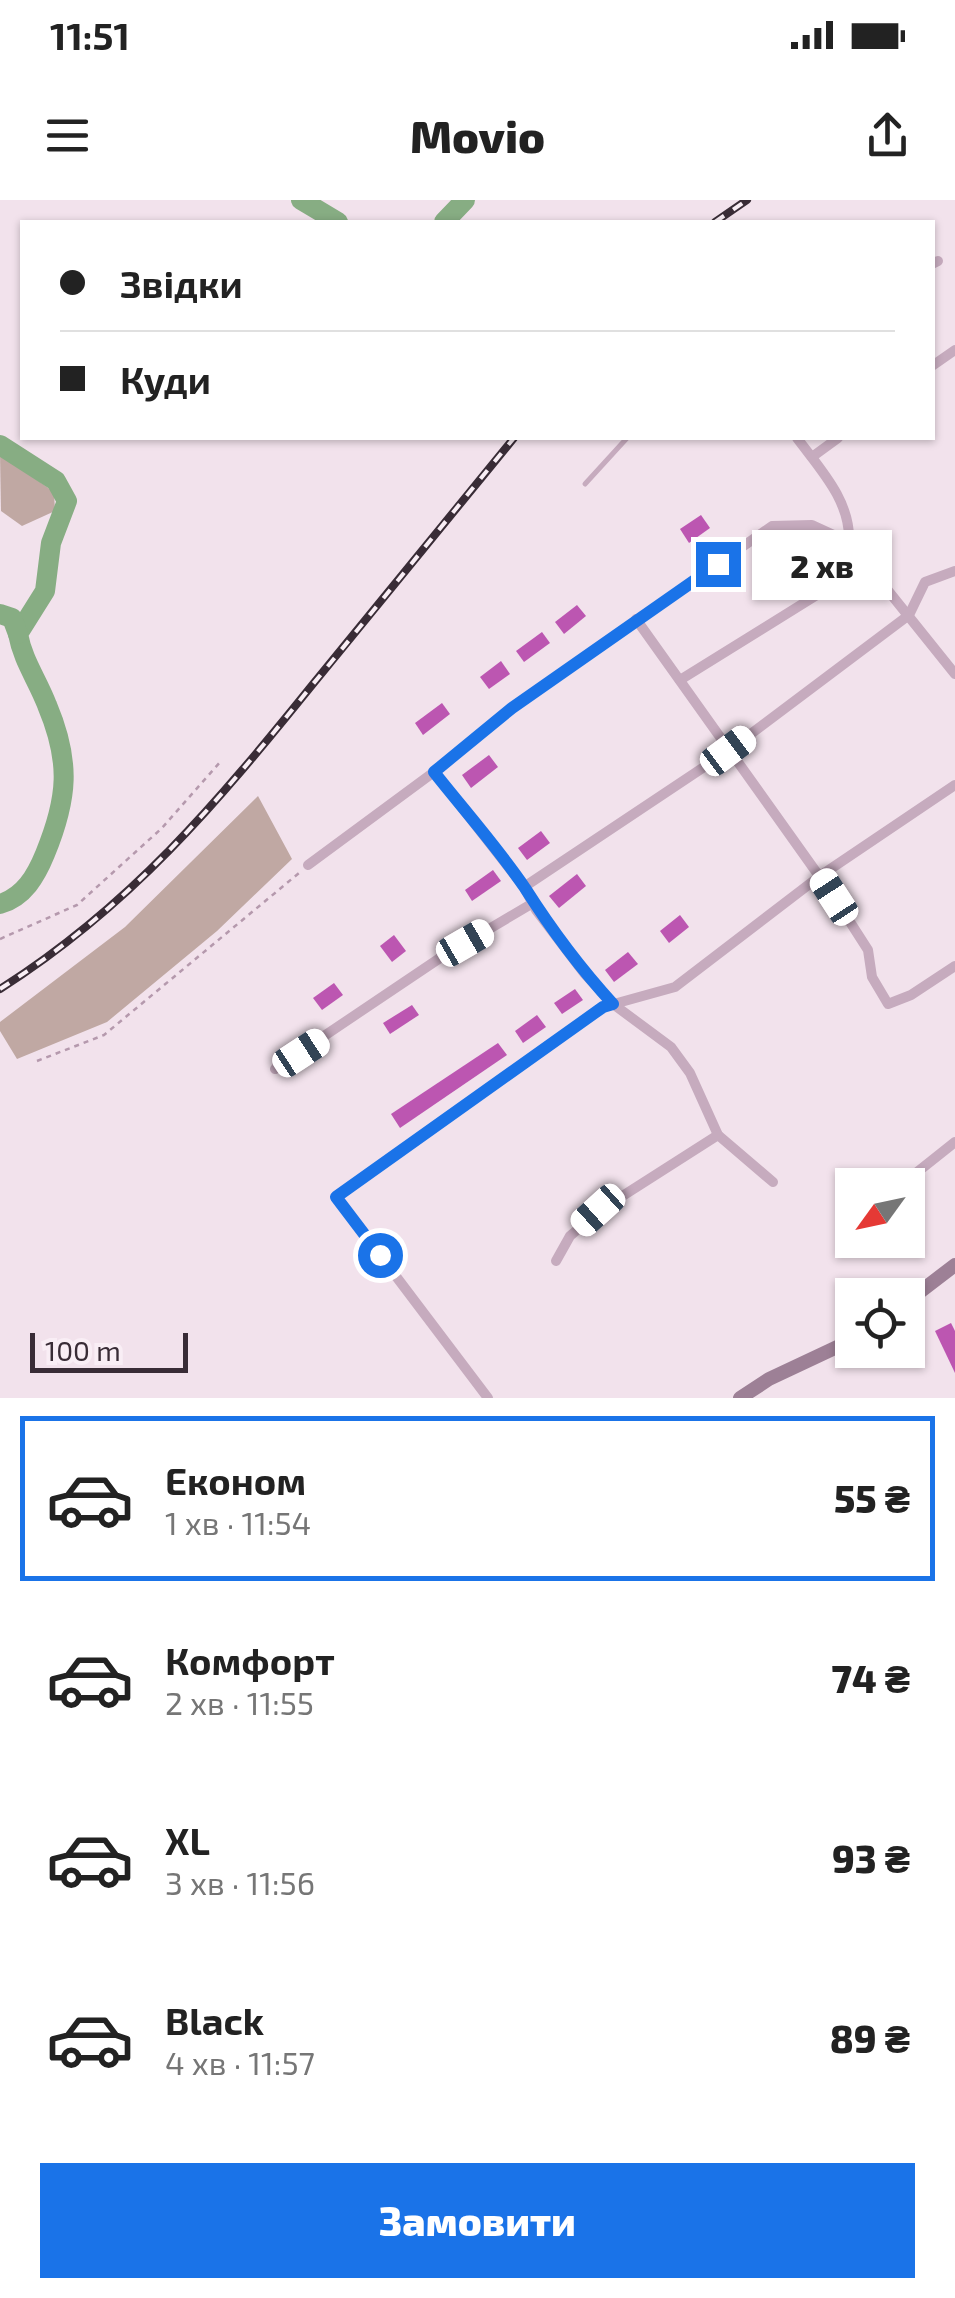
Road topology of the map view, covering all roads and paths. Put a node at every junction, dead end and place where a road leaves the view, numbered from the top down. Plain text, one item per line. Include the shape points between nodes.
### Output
1 (625, 440) edge
2 (799, 440) edge
3 (835, 440) edge
4 (812, 457) junction
5 (584, 484) dead end
6 (848, 542) junction
7 (865, 565) junction
8 (955, 571) edge
9 (910, 615) junction
10 (636, 619) junction
11 (955, 674) edge
12 (680, 680) junction
13 (728, 751) junction
14 (221, 761) dead end
15 (434, 772) junction
16 (955, 785) edge
17 (308, 866) joint
18 (820, 876) junction
19 (524, 888) junction
20 (533, 904) junction
21 (0, 939) edge
22 (955, 966) edge
23 (613, 1004) junction
24 (37, 1061) dead end
25 (275, 1070) dead end
26 (718, 1135) junction
27 (955, 1142) edge
28 (922, 1168) edge
29 (773, 1182) dead end
30 (556, 1261) dead end
31 (955, 1264) edge
32 (925, 1288) edge
33 (835, 1348) edge
34 (488, 1398) edge
35 (740, 1398) edge

1 - 5 lane
2 - 4 street
3 - 4 street
4 - 6 street via 850,524
6 - 7 street
6 - 10 street via 812,525 772,526
7 - 9 street
7 - 12 street
8 - 9 street via 926,582
9 - 11 street
9 - 13 street
10 - 12 street
10 - 15 street
12 - 13 street
13 - 18 street
13 - 19 street
14 - 21 path via 162,828 78,905
15 - 17 street
15 - 19 street
16 - 18 street
17 - 24 path via 104,1035
18 - 22 street via 868,950 872,977 888,1004
18 - 23 street via 675,988
19 - 20 street
20 - 23 street
20 - 25 street
23 - 26 street via 672,1048
23 - 34 street via 336,1197
26 - 29 street
26 - 30 street via 598,1210 570,1236
27 - 28 street
31 - 32 street
33 - 35 street

